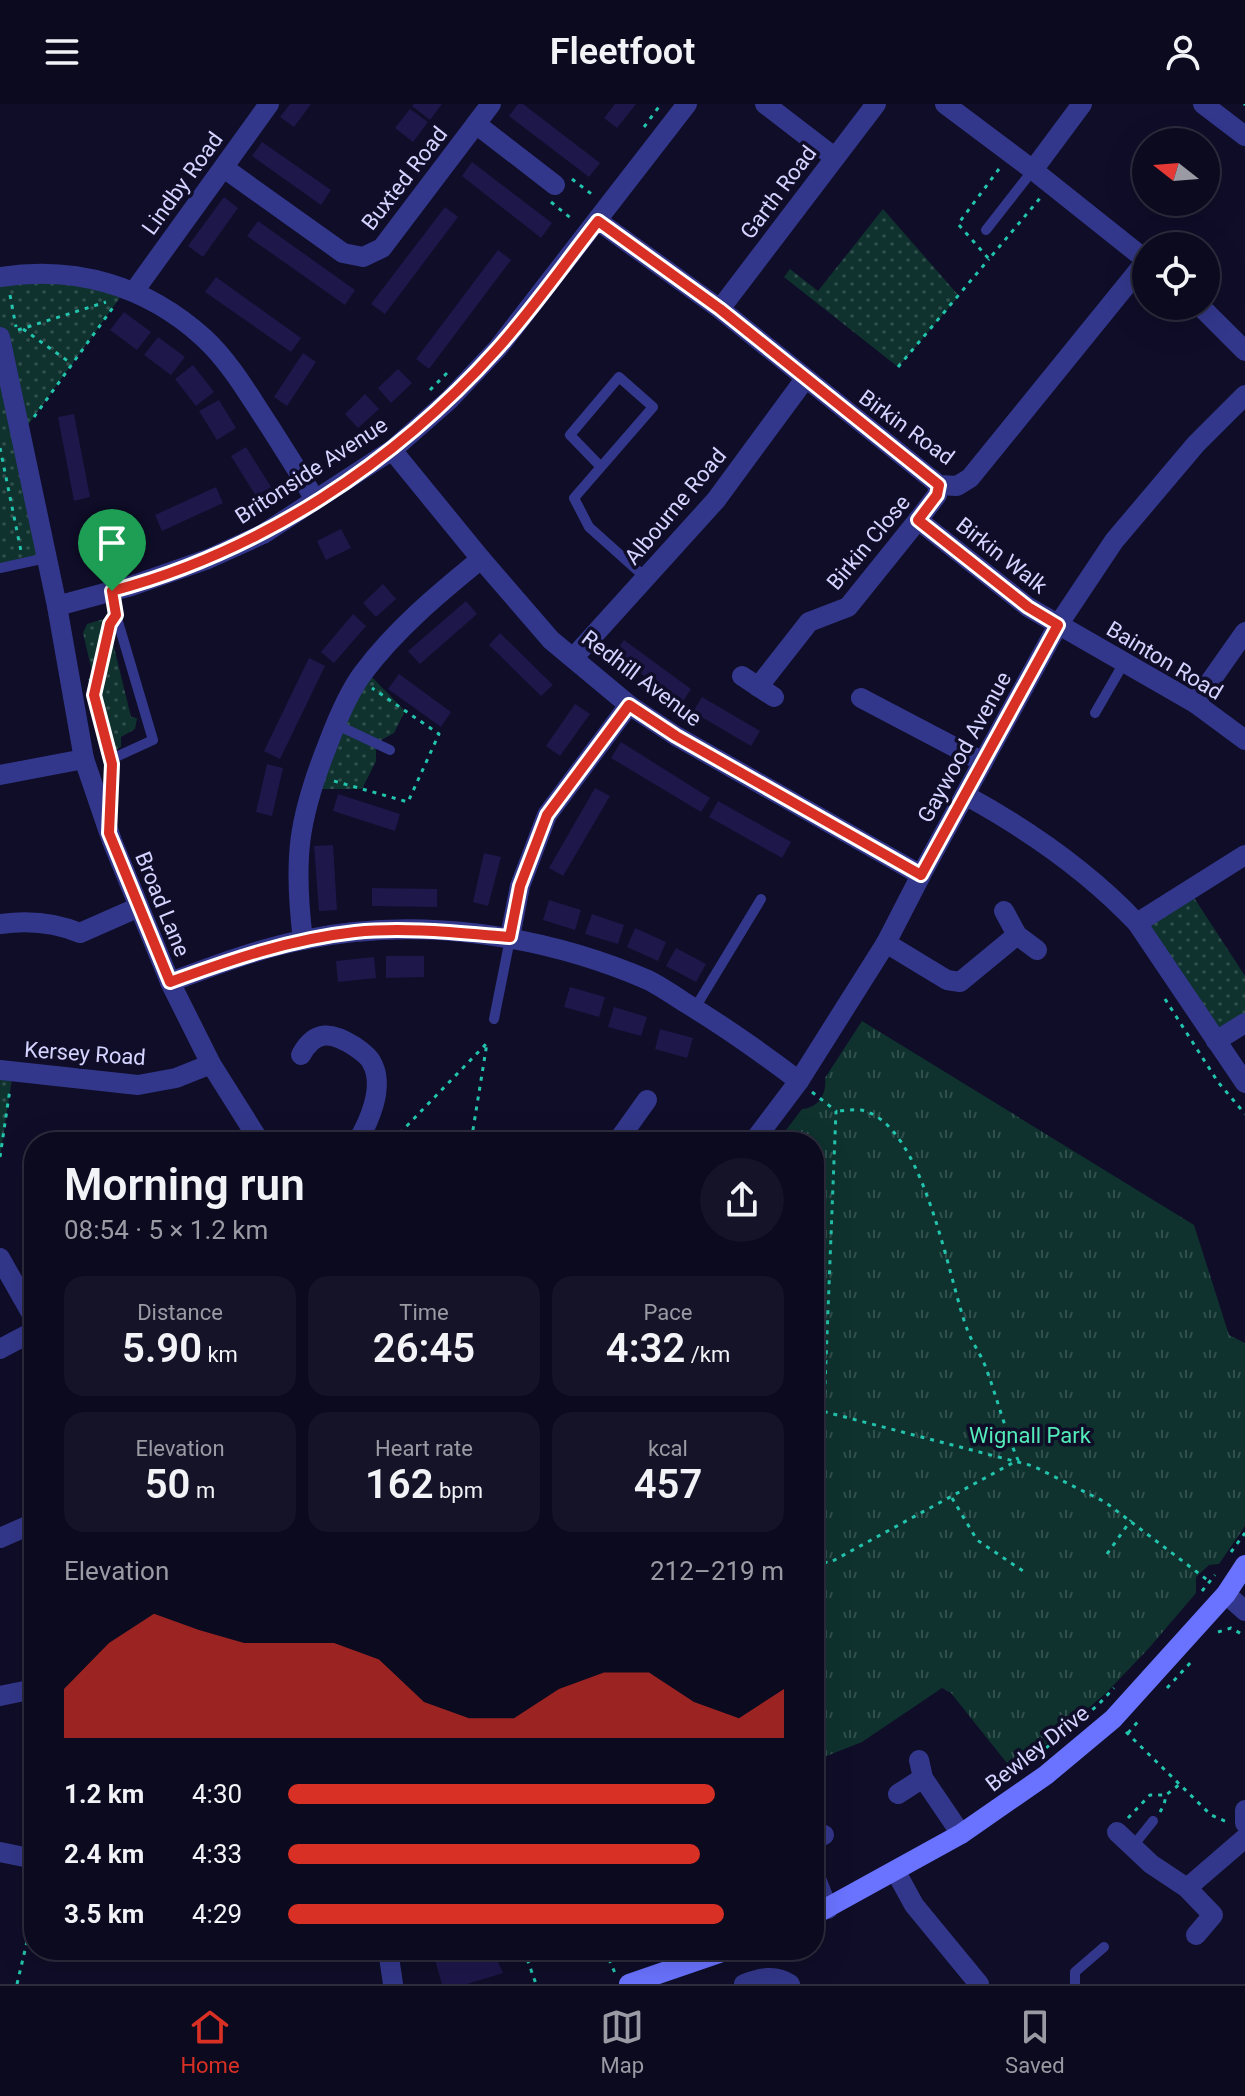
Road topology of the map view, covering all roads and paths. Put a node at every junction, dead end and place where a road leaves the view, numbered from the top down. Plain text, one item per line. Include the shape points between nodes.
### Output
1 (269, 104) edge
2 (491, 104) edge
3 (661, 104) edge
4 (687, 104) edge
5 (765, 104) edge
6 (876, 104) edge
7 (1082, 104) edge
8 (1203, 104) edge
9 (950, 105) edge
10 (476, 124) junction
11 (644, 128) dead end
12 (1245, 136) edge
13 (834, 157) junction
14 (224, 168) junction
15 (1033, 170) junction
16 (555, 185) junction
17 (601, 185) dead end
18 (597, 214) junction
19 (986, 230) dead end
20 (1132, 250) edge
21 (989, 259) dead end
22 (0, 277) edge
23 (1132, 278) edge
24 (127, 292) junction
25 (720, 309) junction
26 (1214, 320) edge
27 (22, 329) junction
28 (3, 343) edge
29 (1245, 351) edge
30 (72, 364) junction
31 (898, 367) dead end
32 (450, 370) dead end
33 (805, 379) junction
34 (1245, 395) edge
35 (421, 400) dead end
36 (20, 436) junction
37 (0, 448) edge
38 (392, 450) junction
39 (601, 467) junction
40 (939, 485) junction
41 (315, 500) junction
42 (918, 520) junction
43 (46, 558) junction
44 (481, 559) junction
45 (23, 563) junction
46 (0, 568) edge
47 (646, 578) junction
48 (112, 591) junction
49 (57, 606) junction
50 (116, 615) junction
51 (1058, 625) junction
52 (1245, 632) edge
53 (573, 658) junction
54 (1125, 661) junction
55 (88, 669) dead end
56 (758, 687) dead end
57 (94, 695) junction
58 (861, 698) dead end
59 (1195, 703) junction
60 (629, 705) junction
61 (1095, 713) dead end
62 (335, 724) junction
63 (1245, 740) edge
64 (390, 750) dead end
65 (114, 758) joint
66 (84, 759) junction
67 (983, 762) junction
68 (0, 775) edge
69 (965, 795) junction
70 (1245, 855) edge
71 (921, 875) junction
72 (761, 899) dead end
73 (139, 907) junction
74 (1004, 911) dead end
75 (1137, 923) junction
76 (0, 924) edge
77 (1017, 935) junction
78 (510, 937) junction
79 (303, 940) junction
80 (886, 943) junction
81 (1037, 950) dead end
82 (170, 982) junction
83 (1165, 1000) dead end
84 (695, 1008) junction
85 (494, 1019) dead end
86 (1245, 1023) edge
87 (1216, 1041) junction
88 (301, 1055) dead end
89 (211, 1064) junction
90 (6, 1071) edge
91 (799, 1081) junction
92 (1245, 1083) edge
93 (647, 1100) dead end
94 (836, 1111) junction
95 (1245, 1114) edge
96 (254, 1132) edge
97 (363, 1132) edge
98 (401, 1132) edge
99 (473, 1132) edge
100 (624, 1132) edge
101 (761, 1132) edge
102 (0, 1157) edge
103 (0, 1258) edge
104 (24, 1300) edge
105 (24, 1336) edge
106 (0, 1349) edge
107 (826, 1412) junction
108 (824, 1444) edge
109 (1018, 1460) junction
110 (952, 1498) junction
111 (1131, 1520) junction
112 (24, 1527) edge
113 (1245, 1533) edge
114 (0, 1538) edge
115 (1107, 1554) dead end
116 (1236, 1561) edge
117 (824, 1562) edge
118 (1219, 1569) dead end
119 (1023, 1571) dead end
120 (1218, 1588) junction
121 (1202, 1591) dead end
122 (1245, 1611) edge
123 (1216, 1632) dead end
124 (1245, 1636) edge
125 (1199, 1653) dead end
126 (1118, 1685) dead end
127 (24, 1691) edge
128 (1165, 1691) dead end
129 (0, 1696) edge
130 (1148, 1709) dead end
131 (1121, 1726) junction
132 (1016, 1773) dead end
133 (1180, 1784) junction
134 (898, 1794) dead end
135 (1166, 1795) junction
136 (1153, 1821) joint
137 (1242, 1824) edge
138 (1122, 1831) junction
139 (961, 1834) junction
140 (0, 1852) edge
141 (24, 1857) edge
142 (896, 1872) junction
143 (1187, 1888) junction
144 (824, 1910) edge
145 (1196, 1935) dead end
146 (1104, 1947) dead end
147 (24, 1954) edge
148 (389, 1960) edge
149 (528, 1960) edge
150 (609, 1960) edge
151 (695, 1960) edge
152 (17, 1984) edge
153 (393, 1984) edge
154 (536, 1984) edge
155 (619, 1984) edge
156 (629, 1984) edge
157 (744, 1984) edge
158 (790, 1984) edge
159 (979, 1984) edge
160 (1075, 1984) edge

1 - 14 street, Lindby Road
2 - 10 street, Buxted Road
3 - 11 path
4 - 18 street, Britonside Avenue
5 - 13 street
6 - 13 street, Garth Road
7 - 15 street
8 - 12 street
9 - 15 street
10 - 14 street, Buxted Road via 382,248 363,257 343,253
10 - 16 street
13 - 25 street, Garth Road
14 - 24 street, Lindby Road
15 - 19 lane
15 - 20 street
16 - 18 path via 564,173
16 - 18 path via 546,197
17 - 18 path
18 - 25 street, Birkin Road
18 - 38 street, Britonside Avenue via 498,348
21 - 31 path
22 - 24 street via 64,273
23 - 40 street, Birkin Road via 970,478 957,486
24 - 27 path
24 - 30 path
24 - 41 street via 167,310 205,339 241,382
25 - 33 street, Birkin Road
26 - 29 street
27 - 28 path
27 - 30 path
28 - 36 street, Broad Lane
30 - 36 path
32 - 35 path
33 - 40 street, Birkin Road
33 - 47 street, Albourne Road via 716,500
34 - 51 street, Gaywood Avenue via 1114,541
36 - 43 street, Broad Lane
37 - 45 path
38 - 41 street, Britonside Avenue
38 - 44 street, Redhill Avenue
39 - 39 lane via 653,407 619,377 570,435
39 - 47 lane via 574,498 589,527
40 - 42 street, Birkin Close
41 - 48 street, Britonside Avenue via 263,534 208,559
42 - 51 street, Birkin Walk
42 - 56 street, Birkin Close via 848,607 809,622
43 - 45 lane
43 - 49 street, Broad Lane
44 - 53 street, Redhill Avenue
44 - 62 street via 419,610 361,675
45 - 46 lane
47 - 53 street, Albourne Road
48 - 49 street, Britonside Avenue
48 - 50 lane
49 - 66 street, Broad Lane
50 - 57 path
50 - 65 lane via 153,740
51 - 54 street, Bainton Road
51 - 67 street, Gaywood Avenue
52 - 59 street
53 - 60 street, Redhill Avenue
54 - 59 street, Bainton Road
54 - 61 lane
55 - 57 path
57 - 65 path
58 - 67 street
59 - 63 street, Bainton Road
60 - 71 street, Redhill Avenue
60 - 78 street via 547,815 520,886
62 - 64 lane
62 - 79 street via 300,827
66 - 68 street
66 - 73 street, Broad Lane
67 - 69 street, Gaywood Avenue
69 - 71 street, Gaywood Avenue
69 - 75 street via 1019,824 1078,867
70 - 75 street
71 - 80 street, Gaywood Avenue
72 - 84 lane
73 - 76 street via 80,933 57,924
73 - 82 street, Broad Lane
74 - 77 street
75 - 87 street
77 - 80 street via 960,982 947,980
77 - 81 street
78 - 79 street via 423,931
78 - 84 street via 564,949 650,981
78 - 85 lane
79 - 82 street
80 - 91 street, Gaywood Avenue
82 - 89 street, Broad Lane
83 - 95 path
84 - 91 street
86 - 87 street
87 - 92 street
88 - 97 street via 308,1042 337,1036 372,1063 376,1083
89 - 90 street, Kersey Road via 138,1085
89 - 96 street, Broad Lane
90 - 102 path
91 - 94 path
91 - 101 street, Gaywood Avenue
93 - 100 street
94 - 107 path
94 - 109 path via 860,1110 874,1116 902,1143 933,1213 966,1327 985,1364
98 - 99 path via 487,1043
103 - 104 street
105 - 106 street
107 - 108 path
107 - 109 path
109 - 110 path
109 - 111 path
110 - 117 path
110 - 119 path via 977,1540
111 - 115 path
111 - 120 path
112 - 114 street
113 - 116 path
116 - 120 street, Bewley Drive
118 - 120 path
120 - 121 path
120 - 122 street
120 - 131 street, Bewley Drive
123 - 124 path via 1231,1628
125 - 128 path
126 - 132 path
127 - 129 street
130 - 131 path
131 - 133 path
131 - 139 street, Bewley Drive
133 - 135 path
133 - 137 path via 1211,1815
134 - 139 street via 921,1769
135 - 136 path
135 - 138 path via 1150,1795
136 - 138 lane
137 - 143 street
138 - 143 street via 1151,1864
139 - 142 street, Bewley Drive
140 - 141 street
142 - 144 street, Bewley Drive
142 - 159 street via 914,1905
143 - 145 street via 1213,1915
146 - 160 lane via 1075,1972
147 - 152 path
148 - 153 street
149 - 154 path
150 - 155 path
151 - 156 street
157 - 158 street via 781,1978

